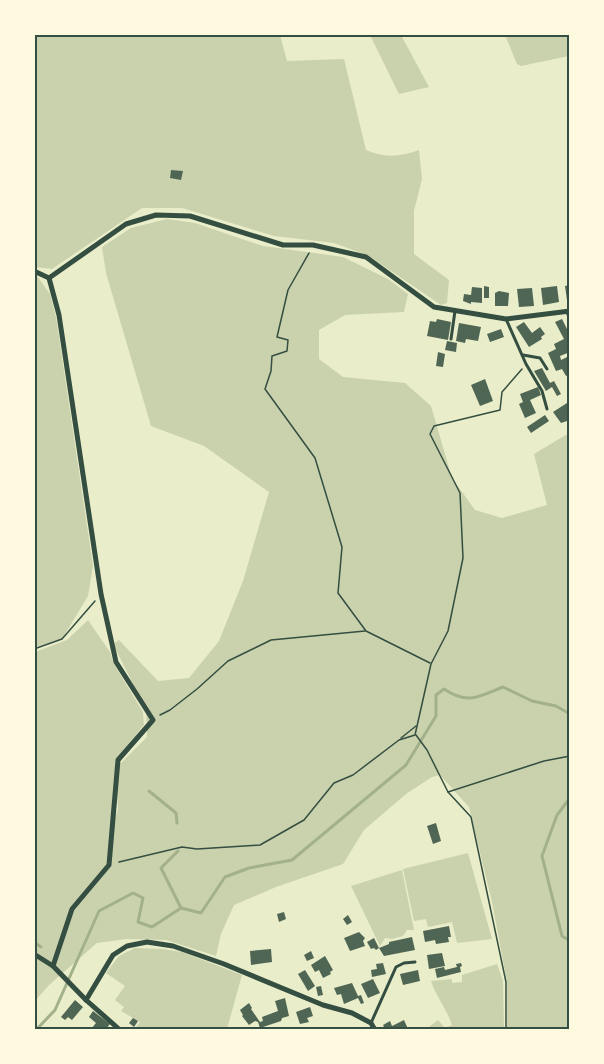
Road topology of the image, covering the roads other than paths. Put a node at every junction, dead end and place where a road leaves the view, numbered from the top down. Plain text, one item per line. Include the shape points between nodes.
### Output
1 (34, 271) edge
2 (49, 278) junction
3 (455, 310) junction
4 (568, 312) edge
5 (506, 319) junction
6 (570, 320) edge
7 (452, 339) dead end
8 (522, 354) junction
9 (547, 369) dead end
10 (547, 409) dead end
11 (34, 954) edge
12 (415, 962) dead end
13 (53, 966) junction
14 (86, 1000) junction
15 (371, 1023) junction
16 (120, 1029) edge
17 (375, 1029) edge

1 - 2 street
2 - 3 street via 126,224 156,215 190,216 283,245 313,245 366,257 434,307
2 - 13 street via 59,315 101,594 116,662 153,720 118,760 109,865 72,909
3 - 5 street
3 - 7 lane
4 - 5 street
4 - 6 lane
5 - 8 lane
8 - 9 lane via 540,357
8 - 10 lane
11 - 13 street
12 - 15 lane via 396,967
13 - 14 street
14 - 15 street via 113,955 127,946 147,942 173,946 224,964
14 - 16 street
15 - 17 street

